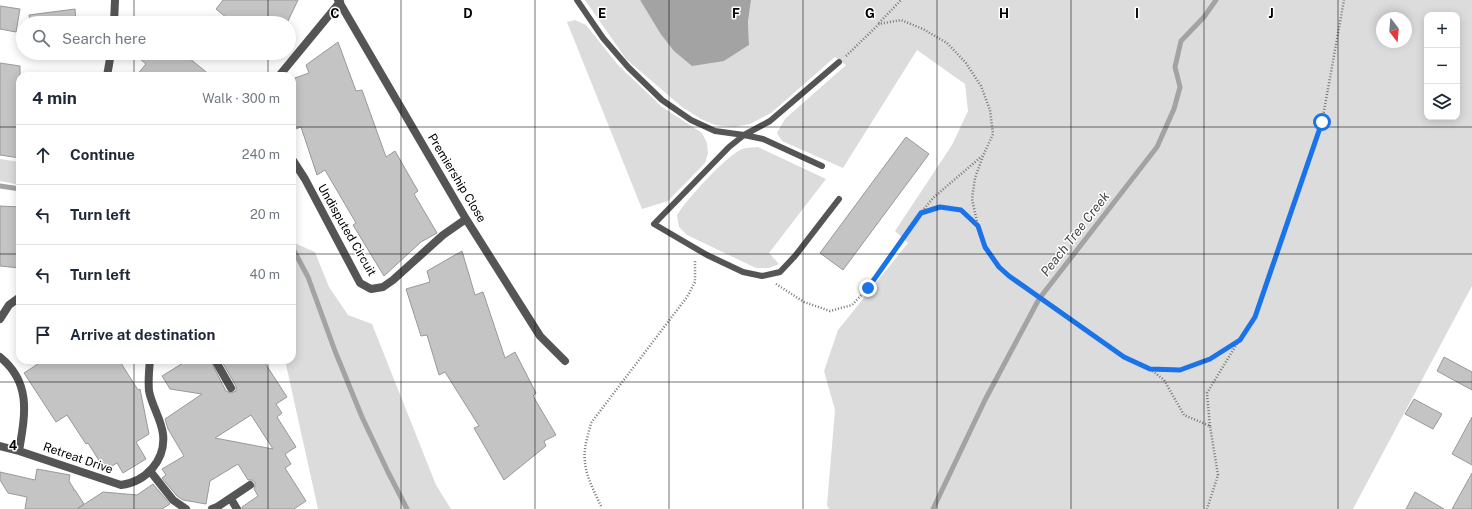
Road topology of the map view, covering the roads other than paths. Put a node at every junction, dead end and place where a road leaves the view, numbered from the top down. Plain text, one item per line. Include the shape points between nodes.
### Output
1 (115, 0) edge
2 (577, 0) edge
3 (339, 1) edge
4 (114, 16) edge
5 (296, 55) edge
6 (110, 60) edge
7 (292, 60) edge
8 (840, 62) road end
9 (108, 72) edge
10 (282, 72) edge
11 (744, 135) junction
12 (296, 166) edge
13 (822, 166) dead end
14 (839, 199) dead end
15 (466, 219) junction
16 (16, 300) edge
17 (0, 319) edge
18 (0, 357) edge
19 (565, 361) dead end
20 (150, 364) edge
21 (217, 364) edge
22 (231, 388) dead end
23 (0, 446) edge
24 (19, 451) junction
25 (150, 471) junction
26 (250, 485) dead end
27 (231, 499) junction
28 (186, 509) edge
29 (212, 509) edge
30 (237, 509) edge

1 - 4 street
2 - 11 lane via 603,38 662,100 691,120 715,131
3 - 5 street
3 - 15 street, Premiership Close
6 - 9 street
7 - 10 street
8 - 11 lane via 770,121
11 - 13 lane via 763,139
11 - 14 lane via 729,147 654,224 707,255 743,272 762,276 780,272
12 - 15 street, Undisputed Circuit via 360,283 371,289 383,287 393,280 443,235
15 - 19 street, Premiership Close via 540,336
16 - 17 street via 9,305
18 - 24 street via 16,375 24,398 25,415
20 - 25 street, Retreat Drive via 149,388 163,441 160,456
21 - 22 street
23 - 24 street, Retreat Drive
24 - 25 street, Retreat Drive via 121,485 135,482
25 - 28 street via 173,500
26 - 27 street
27 - 29 street
27 - 30 street

